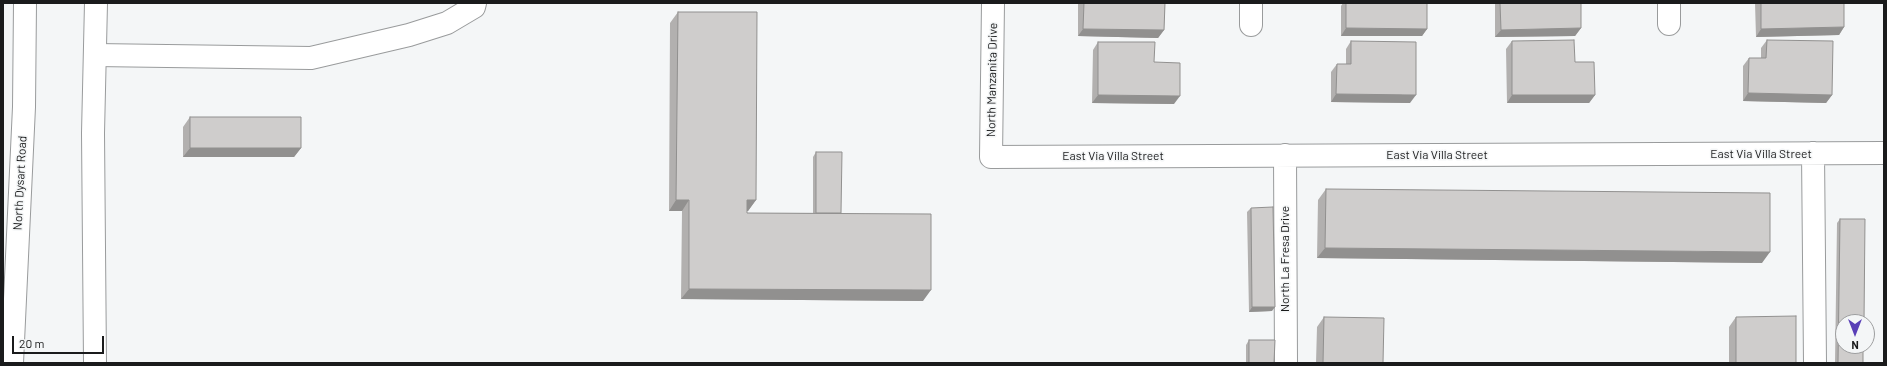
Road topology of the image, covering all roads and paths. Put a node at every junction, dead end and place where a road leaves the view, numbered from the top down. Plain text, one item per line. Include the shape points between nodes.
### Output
1 (25, 3) edge
2 (96, 3) edge
3 (475, 3) edge
4 (993, 3) edge
5 (1251, 3) edge
6 (1251, 25) dead end
7 (95, 55) junction
8 (1813, 153) junction
9 (1884, 153) edge
10 (1285, 155) junction
11 (991, 157) joint
12 (12, 363) edge
13 (95, 363) edge
14 (1286, 363) edge
15 (1815, 363) edge

1 - 12 street, North Dysart Road via 24,107
2 - 7 street
3 - 7 street via 474,7 447,23 409,35 311,58
4 - 11 street, North Manzanita Drive
5 - 6 street
7 - 13 street
8 - 9 street, East Via Villa Street
8 - 10 street, East Via Villa Street
8 - 15 street
10 - 11 street, East Via Villa Street
10 - 14 street, North La Fresa Drive

